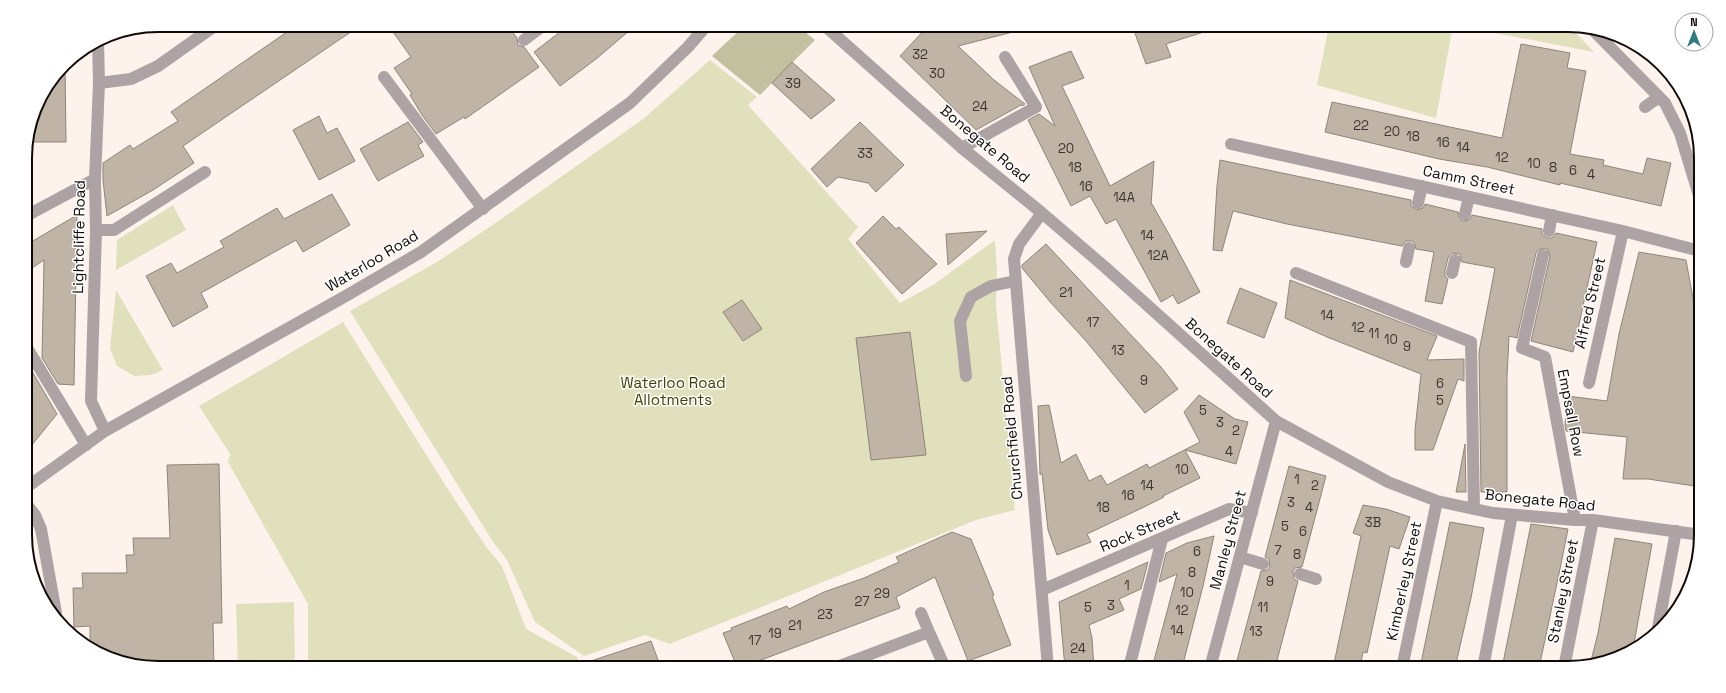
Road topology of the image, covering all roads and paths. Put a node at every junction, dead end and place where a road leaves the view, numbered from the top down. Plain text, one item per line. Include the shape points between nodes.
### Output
1 (206, 32) edge
2 (535, 32) edge
3 (701, 32) edge
4 (832, 32) edge
5 (1598, 36) edge
6 (524, 40) dead end
7 (98, 48) edge
8 (1005, 57) dead end
9 (384, 77) dead end
10 (99, 83) junction
11 (1659, 97) junction
12 (1645, 108) dead end
13 (1231, 144) dead end
14 (962, 148) junction
15 (205, 172) dead end
16 (95, 179) junction
17 (1694, 179) edge
18 (1422, 186) junction
19 (1469, 197) junction
20 (1418, 203) dead end
21 (483, 209) junction
22 (32, 213) edge
23 (1042, 213) junction
24 (1465, 214) dead end
25 (1552, 215) junction
26 (96, 230) junction
27 (1548, 231) dead end
28 (1623, 231) junction
29 (1409, 248) dead end
30 (1694, 249) edge
31 (1543, 255) dead end
32 (1455, 260) dead end
33 (1406, 262) dead end
34 (1296, 273) dead end
35 (1452, 273) dead end
36 (1015, 281) junction
37 (32, 356) edge
38 (966, 376) dead end
39 (1588, 383) dead end
40 (1276, 421) junction
41 (105, 431) junction
42 (86, 445) junction
43 (32, 483) edge
44 (1437, 501) junction
45 (1474, 509) junction
46 (32, 511) edge
47 (1252, 513) junction
48 (1512, 515) junction
49 (1575, 520) junction
50 (1593, 520) junction
51 (1676, 531) junction
52 (1694, 534) edge
53 (1162, 539) junction
54 (1240, 557) junction
55 (1263, 564) dead end
56 (1300, 574) dead end
57 (1316, 579) dead end
58 (1042, 590) junction
59 (55, 608) edge
60 (922, 613) dead end
61 (1659, 622) edge
62 (929, 632) junction
63 (852, 661) edge
64 (943, 661) edge
65 (1047, 661) edge
66 (1131, 661) edge
67 (1212, 661) edge
68 (1403, 661) edge
69 (1484, 661) edge
70 (1565, 661) edge

1 - 10 street via 158,66 131,79
2 - 6 street
3 - 21 street, Waterloo Road via 630,104
4 - 14 street, Bonegate Road
5 - 11 street
7 - 10 street, Lightcliffe Road
8 - 14 street via 1036,107
9 - 21 street
10 - 16 street, Lightcliffe Road
11 - 12 street
11 - 17 street via 1680,133
13 - 18 street, Camm Street
14 - 23 street, Bonegate Road
15 - 26 street via 114,230
16 - 22 street
16 - 26 street, Lightcliffe Road
18 - 19 street, Camm Street
18 - 20 street
19 - 24 street
19 - 25 street, Camm Street
21 - 41 street, Waterloo Road via 421,252
23 - 36 street, Churchfield Road via 1019,244 1014,259
23 - 40 street, Bonegate Road
25 - 27 street
25 - 28 street, Camm Street
26 - 41 street, Lightcliffe Road via 91,400
28 - 30 street, Camm Street
28 - 39 street, Alfred Street
29 - 33 street
31 - 49 street, Empsall Row via 1522,348 1545,357
32 - 35 street
34 - 45 street via 1471,342
36 - 38 street via 991,286 971,297 960,321
36 - 58 street, Churchfield Road
37 - 42 street
40 - 44 street, Bonegate Road via 1388,482
40 - 47 street, Manley Street
41 - 42 street, Waterloo Road
42 - 43 street, Waterloo Road
44 - 45 street, Bonegate Road
44 - 68 street, Kimberley Street
45 - 48 street, Bonegate Road
46 - 59 street via 41,529
47 - 53 street, Rock Street via 1229,509
47 - 54 street, Manley Street
48 - 49 street, Bonegate Road
48 - 69 street
49 - 50 street, Bonegate Road
50 - 51 street, Bonegate Road
50 - 70 street, Stanley Street
51 - 52 street, Bonegate Road
51 - 61 street
53 - 58 street, Rock Street
53 - 66 street
54 - 55 street
54 - 67 street, Manley Street
56 - 57 street
58 - 65 street, Churchfield Road
60 - 62 street
62 - 63 street
62 - 64 street

